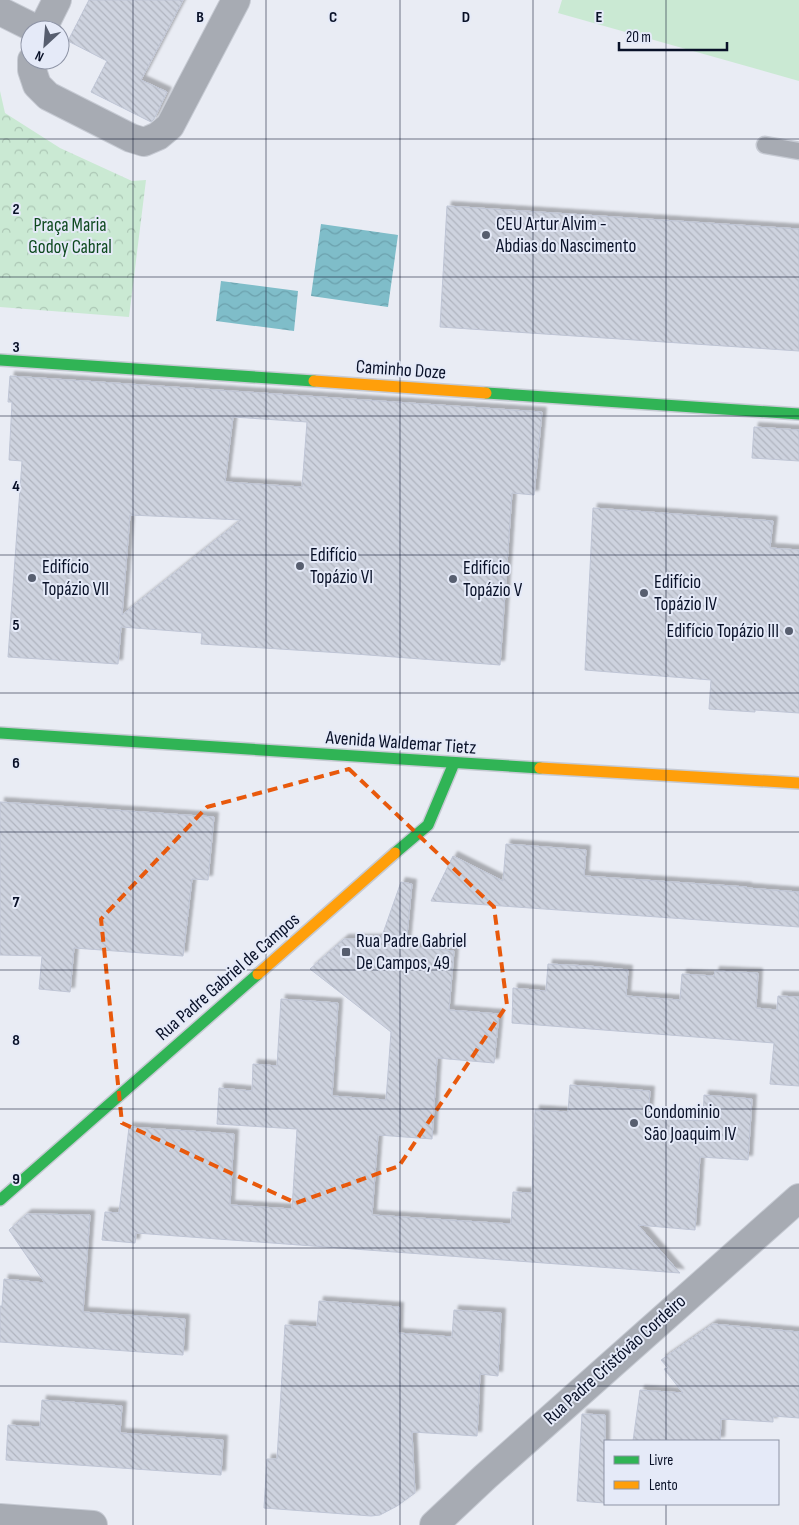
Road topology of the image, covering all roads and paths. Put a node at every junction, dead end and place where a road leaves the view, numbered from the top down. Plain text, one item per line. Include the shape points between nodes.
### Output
1 (57, 0) edge
2 (236, 0) edge
3 (0, 11) edge
4 (20, 20) edge
5 (46, 20) edge
6 (32, 70) edge
7 (765, 145) dead end
8 (799, 151) edge
9 (0, 360) edge
10 (799, 414) edge
11 (0, 734) edge
12 (454, 763) junction
13 (799, 783) edge
14 (799, 1198) edge
15 (0, 1200) edge
16 (0, 1518) edge
17 (93, 1525) edge
18 (434, 1525) edge

1 - 5 street
2 - 6 street via 170,126 144,142 48,96 37,85
3 - 4 street
7 - 8 lane
9 - 10 street, Caminho Doze
11 - 12 street, Avenida Waldemar Tietz
12 - 13 street, Avenida Waldemar Tietz
12 - 15 street, Rua Padre Gabriel de Campos via 428,826
14 - 18 street, Rua Padre Cristóvão Cordeiro via 484,1476
16 - 17 street

